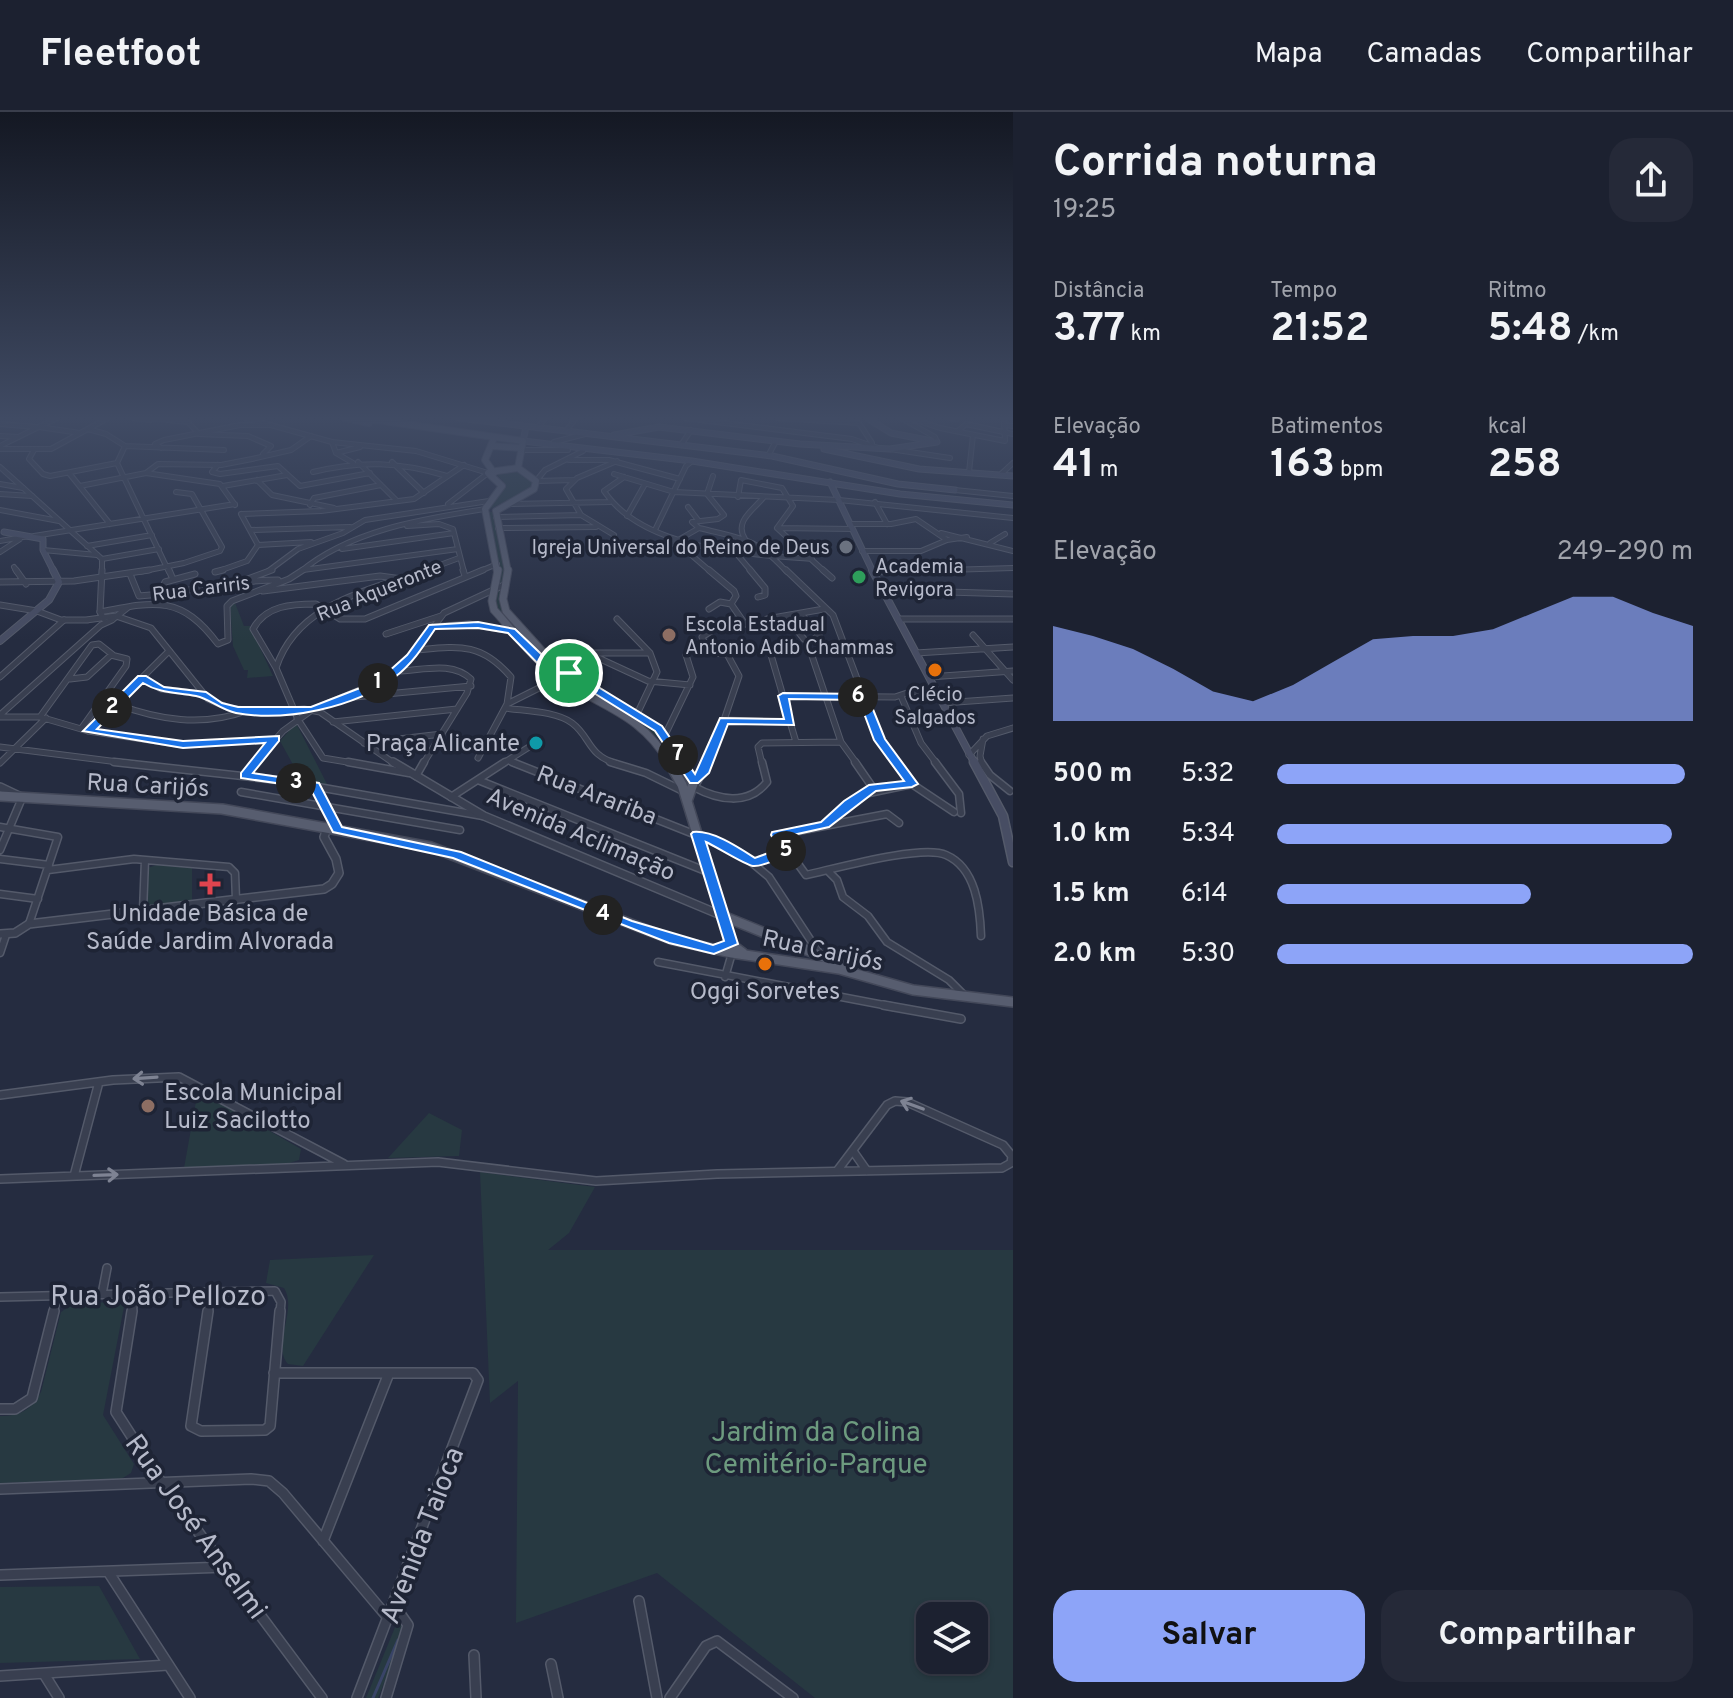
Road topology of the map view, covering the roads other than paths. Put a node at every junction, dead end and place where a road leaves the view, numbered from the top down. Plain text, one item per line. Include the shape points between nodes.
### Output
1 (28, 492) edge
2 (85, 492) edge
3 (132, 492) edge
4 (176, 492) dead end
5 (227, 492) edge
6 (266, 492) edge
7 (345, 492) edge
8 (388, 492) edge
9 (462, 492) edge
10 (498, 492) edge
11 (529, 492) edge
12 (568, 492) edge
13 (605, 492) edge
14 (640, 492) edge
15 (674, 492) joint
16 (709, 492) edge
17 (738, 492) edge
18 (784, 492) edge
19 (835, 492) edge
20 (879, 492) edge
21 (900, 492) edge
22 (974, 492) edge
23 (424, 493) edge
24 (0, 494) edge
25 (708, 495) junction
26 (32, 496) junction
27 (1013, 496) edge
28 (738, 497) junction
29 (519, 498) junction
30 (763, 498) junction
31 (787, 499) junction
32 (396, 500) junction
33 (839, 500) junction
34 (489, 501) junction
35 (611, 502) junction
36 (875, 502) junction
37 (310, 503) junction
38 (526, 503) junction
39 (573, 503) junction
40 (235, 504) junction
41 (445, 506) junction
42 (1013, 506) edge
43 (688, 507) dead end
44 (337, 509) junction
45 (0, 510) edge
46 (201, 510) junction
47 (485, 510) junction
48 (306, 511) junction
49 (498, 511) junction
50 (241, 514) junction
51 (581, 515) junction
52 (541, 516) junction
53 (627, 516) junction
54 (145, 519) junction
55 (698, 520) junction
56 (1013, 520) edge
57 (59, 521) junction
58 (410, 522) junction
59 (110, 524) junction
60 (424, 524) junction
61 (887, 524) junction
62 (851, 526) junction
63 (350, 527) junction
64 (394, 527) junction
65 (600, 527) junction
66 (498, 528) junction
67 (542, 528) junction
68 (699, 528) junction
69 (777, 528) junction
70 (251, 530) junction
71 (655, 530) junction
72 (70, 531) junction
73 (2, 532) edge
74 (454, 533) junction
75 (941, 533) junction
76 (1005, 534) dead end
77 (52, 535) junction
78 (152, 535) junction
79 (614, 535) dead end
80 (32, 537) junction
81 (967, 537) junction
82 (41, 538) junction
83 (745, 539) junction
84 (18, 540) junction
85 (947, 540) junction
86 (0, 541) edge
87 (317, 541) junction
88 (678, 541) junction
89 (293, 543) junction
90 (990, 543) junction
91 (258, 545) junction
92 (87, 546) junction
93 (666, 547) dead end
94 (43, 548) junction
95 (159, 549) junction
96 (298, 549) junction
97 (458, 549) junction
98 (334, 550) junction
99 (862, 551) junction
100 (1013, 551) edge
101 (0, 552) edge
102 (735, 552) junction
103 (99, 557) junction
104 (774, 557) junction
105 (459, 558) junction
106 (812, 559) junction
107 (496, 561) junction
108 (507, 561) junction
109 (14, 567) dead end
110 (167, 567) junction
111 (1013, 568) edge
112 (301, 570) junction
113 (215, 572) dead end
114 (873, 572) junction
115 (130, 574) junction
116 (195, 574) dead end
117 (465, 576) junction
118 (172, 577) dead end
119 (832, 578) dead end
120 (102, 579) junction
121 (402, 579) junction
122 (245, 580) junction
123 (286, 580) junction
124 (0, 582) edge
125 (26, 584) junction
126 (59, 585) junction
127 (496, 587) junction
128 (883, 590) junction
129 (257, 592) junction
130 (159, 594) junction
131 (1013, 594) edge
132 (758, 597) dead end
133 (731, 604) junction
134 (1, 606) edge
135 (324, 607) junction
136 (127, 608) junction
137 (709, 609) dead end
138 (824, 609) junction
139 (37, 611) junction
140 (801, 614) junction
141 (102, 615) junction
142 (114, 618) junction
143 (617, 619) dead end
144 (767, 619) dead end
145 (898, 619) junction
146 (1013, 619) edge
147 (64, 620) junction
148 (436, 621) junction
149 (711, 625) dead end
150 (512, 631) junction
151 (973, 635) dead end
152 (815, 638) dead end
153 (804, 639) dead end
154 (0, 641) edge
155 (1013, 647) edge
156 (984, 649) junction
157 (416, 650) junction
158 (171, 653) junction
159 (650, 653) junction
160 (811, 653) dead end
161 (916, 653) junction
162 (113, 655) junction
163 (686, 655) dead end
164 (771, 655) dead end
165 (276, 668) junction
166 (396, 671) junction
167 (1010, 671) edge
168 (565, 675) junction
169 (0, 677) edge
170 (929, 677) junction
171 (142, 678) junction
172 (70, 679) junction
173 (1013, 680) edge
174 (654, 682) junction
175 (690, 685) junction
176 (471, 686) junction
177 (936, 691) junction
178 (203, 694) junction
179 (783, 696) junction
180 (901, 696) junction
181 (826, 697) junction
182 (863, 697) junction
183 (344, 698) junction
184 (1013, 698) edge
185 (943, 703) junction
186 (116, 704) junction
187 (506, 706) junction
188 (457, 709) junction
189 (246, 711) junction
190 (309, 711) junction
191 (637, 713) junction
192 (297, 714) junction
193 (0, 716) edge
194 (628, 717) junction
195 (43, 718) junction
196 (724, 720) junction
197 (332, 722) junction
198 (790, 722) junction
199 (1013, 728) edge
200 (81, 729) junction
201 (88, 731) junction
202 (442, 734) junction
203 (665, 735) junction
204 (275, 739) junction
205 (983, 739) junction
206 (537, 742) dead end
207 (796, 742) junction
208 (841, 742) junction
209 (364, 743) junction
210 (0, 747) edge
211 (13, 749) junction
212 (969, 755) junction
213 (478, 758) dead end
214 (509, 761) junction
215 (0, 763) edge
216 (402, 768) junction
217 (390, 770) junction
218 (979, 773) junction
219 (414, 775) junction
220 (245, 776) junction
221 (478, 780) junction
222 (912, 784) junction
223 (315, 786) junction
224 (0, 787) edge
225 (688, 788) junction
226 (873, 788) junction
227 (1011, 791) edge
228 (241, 792) dead end
229 (0, 796) edge
230 (451, 797) junction
231 (22, 798) junction
232 (328, 807) junction
233 (468, 807) junction
234 (456, 812) junction
235 (484, 816) junction
236 (899, 823) dead end
237 (825, 824) junction
238 (0, 827) edge
239 (9, 828) junction
240 (332, 828) junction
241 (460, 830) dead end
242 (697, 834) junction
243 (1011, 842) edge
244 (0, 850) edge
245 (786, 851) junction
246 (0, 859) edge
247 (145, 860) junction
248 (753, 862) junction
249 (1013, 862) edge
250 (48, 868) junction
251 (828, 871) junction
252 (708, 872) junction
253 (0, 894) edge
254 (38, 899) junction
255 (236, 900) junction
256 (143, 911) junction
257 (723, 916) junction
258 (29, 924) junction
259 (3, 934) edge
260 (981, 936) dead end
261 (732, 948) junction
262 (0, 953) edge
263 (817, 954) junction
264 (658, 962) dead end
265 (809, 964) junction
266 (725, 977) junction
267 (871, 977) junction
268 (966, 998) junction
269 (1013, 1002) edge
270 (961, 1019) dead end
271 (99, 1082) junction
272 (0, 1095) edge
273 (316, 1151) junction
274 (853, 1151) junction
275 (327, 1155) junction
276 (309, 1165) junction
277 (347, 1165) junction
278 (322, 1166) junction
279 (837, 1171) junction
280 (867, 1171) junction
281 (74, 1176) junction
282 (663, 1177) junction
283 (0, 1179) edge
284 (666, 1188) dead end
285 (107, 1268) dead end
286 (211, 1291) junction
287 (135, 1293) junction
288 (102, 1294) junction
289 (58, 1295) junction
290 (0, 1297) edge
291 (274, 1373) junction
292 (389, 1373) junction
293 (0, 1409) edge
294 (161, 1482) junction
295 (0, 1489) edge
296 (323, 1541) junction
297 (226, 1567) junction
298 (109, 1573) junction
299 (0, 1575) edge
300 (639, 1601) dead end
301 (394, 1605) junction
302 (389, 1619) junction
303 (474, 1655) dead end
304 (551, 1664) dead end
305 (168, 1665) junction
306 (44, 1674) junction
307 (0, 1676) edge
308 (656, 1692) edge
309 (59, 1698) edge
310 (190, 1698) edge
311 (322, 1698) edge
312 (357, 1698) edge
313 (386, 1698) edge
314 (476, 1698) edge
315 (558, 1698) edge
316 (669, 1698) edge
317 (793, 1698) edge

1 - 26 street
2 - 59 street
3 - 54 street
4 - 46 street via 192,494
5 - 40 street
6 - 37 street
7 - 37 street
8 - 32 street
9 - 41 street
10 - 34 main road
11 - 29 main road
12 - 39 street
13 - 35 street
14 - 53 street
15 - 25 street
15 - 71 street
16 - 25 street
17 - 28 street
18 - 31 street
19 - 33 main road
20 - 42 main road
21 - 42 main road
22 - 27 street
23 - 32 street
24 - 26 street
25 - 28 street
25 - 55 street via 724,515
26 - 57 street
28 - 30 street
29 - 38 street
29 - 49 main road
30 - 31 street
30 - 83 street via 741,523
31 - 33 street
31 - 69 street via 793,510
32 - 44 street
33 - 36 street
33 - 62 main road
34 - 41 street
34 - 47 main road
35 - 39 street
35 - 53 street
36 - 56 street
36 - 61 street
37 - 44 street
37 - 48 street
38 - 39 street
38 - 49 street
39 - 51 street
40 - 46 street
40 - 50 street
41 - 63 street via 372,518
43 - 55 street
44 - 48 street
45 - 57 street
46 - 54 street
46 - 110 street via 221,550
47 - 49 main road
47 - 58 street
47 - 107 main road
48 - 50 street
49 - 52 street
49 - 66 main road
50 - 70 street
51 - 52 street
51 - 65 street
52 - 67 street
53 - 71 street
54 - 59 street
54 - 78 street
55 - 68 street via 692,524
57 - 72 street
58 - 60 street
58 - 64 street
59 - 72 street
60 - 64 street
60 - 74 street via 447,526
61 - 62 street
61 - 75 street via 916,519
62 - 69 street
62 - 99 main road
63 - 70 street
63 - 87 street
64 - 98 street
65 - 67 street
65 - 79 street
66 - 67 street
66 - 108 main road
68 - 83 street
68 - 88 street
69 - 106 street
70 - 91 street
71 - 88 street
72 - 77 street
72 - 92 street
73 - 80 main road
73 - 84 main road
74 - 97 street
74 - 98 street
75 - 81 street
75 - 85 street
76 - 90 street
77 - 80 street
77 - 82 street
78 - 92 street
78 - 95 street
80 - 82 main road
80 - 84 main road
80 - 94 main road
81 - 85 street
81 - 90 street
82 - 94 main road
83 - 104 street
84 - 86 street
84 - 101 street
85 - 99 street via 921,551
87 - 89 street
87 - 96 street
88 - 93 street
88 - 102 street
88 - 133 street via 734,591
89 - 91 street
89 - 96 street
90 - 100 street
91 - 113 street via 245,561
92 - 103 street
94 - 103 street
94 - 126 main road
95 - 103 street
95 - 110 street
96 - 122 street via 274,569
97 - 105 street
97 - 112 street
98 - 112 street
99 - 114 main road
102 - 104 street
102 - 132 street via 765,588 765,595
103 - 120 street
104 - 106 street
104 - 138 street
105 - 117 street
105 - 121 street, Rua Aqueronte
106 - 119 street
107 - 108 main road
107 - 117 street
107 - 127 main road
108 - 127 main road
109 - 125 street
110 - 115 street
110 - 118 street
111 - 114 street
112 - 123 street
114 - 128 main road
115 - 120 street
115 - 130 street, Rua Cariris via 139,596
116 - 130 street via 165,582
117 - 135 street via 362,620 340,619
120 - 126 street
120 - 141 street
121 - 129 street via 380,576
121 - 135 street, Rua Aqueronte
122 - 123 street, Rua Cariris
122 - 130 street, Rua Cariris
123 - 129 street
124 - 125 street
125 - 126 street
126 - 139 main road
127 - 148 street via 459,603
127 - 150 main road via 494,610
127 - 168 main road via 504,607
128 - 131 street
128 - 145 main road
129 - 136 street via 230,602 228,640 218,644 190,612 160,606
133 - 137 street via 720,602
133 - 153 street via 745,624 796,629
134 - 139 street
135 - 165 street, Rua Aqueronte via 291,634
135 - 165 street via 285,607 257,621 256,638
136 - 141 street
136 - 142 street
138 - 140 street
138 - 182 street via 833,615
139 - 147 street
139 - 154 main road
140 - 144 street
140 - 152 street via 819,635
141 - 142 street
141 - 147 street
141 - 193 street
142 - 158 street via 156,631
143 - 159 street
145 - 146 street
145 - 161 main road
147 - 169 street
148 - 148 street via 386,634 389,636
148 - 150 street
148 - 157 street
149 - 196 street via 716,628 702,637 709,653 727,654 739,679
150 - 168 main road via 544,665
151 - 156 street
155 - 156 street
156 - 161 street
156 - 167 street
157 - 166 street
157 - 187 street via 482,649 511,677
158 - 171 street
158 - 178 street
159 - 174 street via 657,672
159 - 174 street via 584,652
160 - 181 street
161 - 170 main road
162 - 172 street via 87,677
162 - 172 street via 92,645
162 - 200 street via 127,658 126,666
163 - 175 street via 693,674
164 - 179 street
165 - 192 street
166 - 176 street via 457,669 471,676
166 - 183 street
167 - 170 street
167 - 173 street
168 - 187 street
168 - 191 main road
168 - 194 main road
170 - 177 main road
171 - 178 street via 161,689
171 - 186 street
172 - 195 street
174 - 175 street
174 - 191 street
175 - 203 street
176 - 183 street
176 - 188 street
177 - 180 street
177 - 185 main road
178 - 189 street via 219,705
179 - 181 street
179 - 198 street
180 - 182 street
180 - 222 street via 925,750 955,785 962,806 957,812
181 - 182 street
181 - 208 street
182 - 222 street via 879,740
183 - 190 street
184 - 185 street
185 - 212 main road
186 - 189 street via 142,714 197,721
186 - 201 street
187 - 213 street
187 - 225 street via 565,718 600,757
188 - 197 street
188 - 202 street
189 - 192 street
190 - 192 street
190 - 197 street, Avenida Aclimação
191 - 194 street
191 - 203 main road
192 - 204 street
192 - 217 street via 323,758
193 - 195 street
194 - 225 main road via 657,741
195 - 200 street
195 - 211 street
196 - 198 street
196 - 225 street via 703,773
197 - 209 street, Avenida Aclimação
198 - 207 street
199 - 205 street
200 - 201 street
201 - 204 street via 183,745
202 - 209 street
202 - 219 street
203 - 225 main road
204 - 220 street
205 - 212 street
205 - 227 street via 982,766
206 - 214 street
207 - 208 street
207 - 225 street via 759,745 767,782 745,797 723,799
208 - 226 street
209 - 216 street, Avenida Aclimação
210 - 211 street
211 - 215 street
211 - 220 street via 124,766
212 - 218 main road
214 - 221 street
214 - 242 street, Rua Arariba
216 - 217 street
216 - 219 street, Avenida Aclimação
217 - 219 street
218 - 227 street
218 - 243 main road
219 - 230 street, Avenida Aclimação
220 - 223 street
221 - 230 street
221 - 252 street
222 - 226 street
223 - 232 street
223 - 234 street
224 - 231 street, Rua Carijós
225 - 242 main road
226 - 237 street
228 - 232 street, Rua Carijós
229 - 231 main road, Rua Carijós
230 - 233 street, Avenida Aclimação
231 - 239 street
231 - 240 main road, Rua Carijós via 209,808
232 - 240 street
232 - 241 street, Rua Carijós
233 - 234 street
233 - 235 street, Avenida Aclimação
234 - 235 street
235 - 257 street, Avenida Aclimação
236 - 237 street via 887,814
237 - 245 street via 777,835
238 - 239 street
239 - 244 street
239 - 250 street via 56,835
240 - 255 street via 324,837 339,867 335,884
240 - 261 main road, Rua Carijós via 457,855 673,940
242 - 248 street, Rua Arariba
242 - 252 main road
243 - 249 main road
245 - 248 street
245 - 251 street via 802,873
246 - 250 street
247 - 250 street
247 - 255 street via 232,869
247 - 256 street
248 - 263 street, Rua Arariba via 769,877
250 - 254 street
251 - 260 street via 918,852 945,854 979,898
251 - 268 street via 843,897 868,916 887,942 949,980
252 - 257 main road
253 - 254 street
254 - 258 street
255 - 256 street
256 - 258 street
257 - 261 main road
257 - 263 main road, Avenida Aclimação
258 - 259 street
259 - 262 street
261 - 265 main road, Rua Carijós
261 - 266 street
263 - 265 main road
263 - 267 main road, Avenida Aclimação
264 - 266 street
265 - 267 main road, Rua Carijós
266 - 270 street
267 - 268 main road, Rua Carijós via 904,989
268 - 269 main road, Rua Carijós
271 - 272 street
273 -> 271 street via 185,1078
271 - 281 street
273 - 275 street
273 - 276 street via 307,1158
274 - 279 street
274 - 280 street
280 -> 274 street via 1002,1168 1012,1160 1003,1145 900,1101 887,1105
275 - 277 street
275 - 278 street
276 - 278 street
281 -> 276 street
277 - 278 street
277 - 282 street via 450,1162 579,1181
279 - 280 street
279 - 282 street
281 - 283 street
282 - 284 street
285 - 288 street
286 - 287 street, Rua João Pellozo
286 - 291 street, Rua João Pellozo via 279,1294
286 - 291 street, Rua João Pellozo via 190,1420 195,1429 265,1430 270,1426
287 - 288 street, Rua João Pellozo
287 - 294 street, Rua José Anselmi via 116,1412
288 - 289 street, Rua João Pellozo
289 - 290 street, Rua João Pellozo
289 - 293 street via 32,1398 15,1409
291 - 292 street
292 - 296 street
292 - 301 street, Avenida Taioca via 473,1373 478,1385
294 - 295 street
294 - 296 street via 269,1481
294 - 297 street, Rua José Anselmi
296 - 302 street
297 - 298 street
297 - 311 street, Rua José Anselmi
298 - 299 street
298 - 305 street
300 - 308 street
301 - 302 street, Avenida Taioca
301 - 313 street via 408,1625
302 - 312 street, Avenida Taioca
303 - 314 street
304 - 315 street
305 - 306 street
305 - 310 street
306 - 307 street
306 - 309 street
308 - 316 street
316 - 317 street via 706,1646 717,1641

